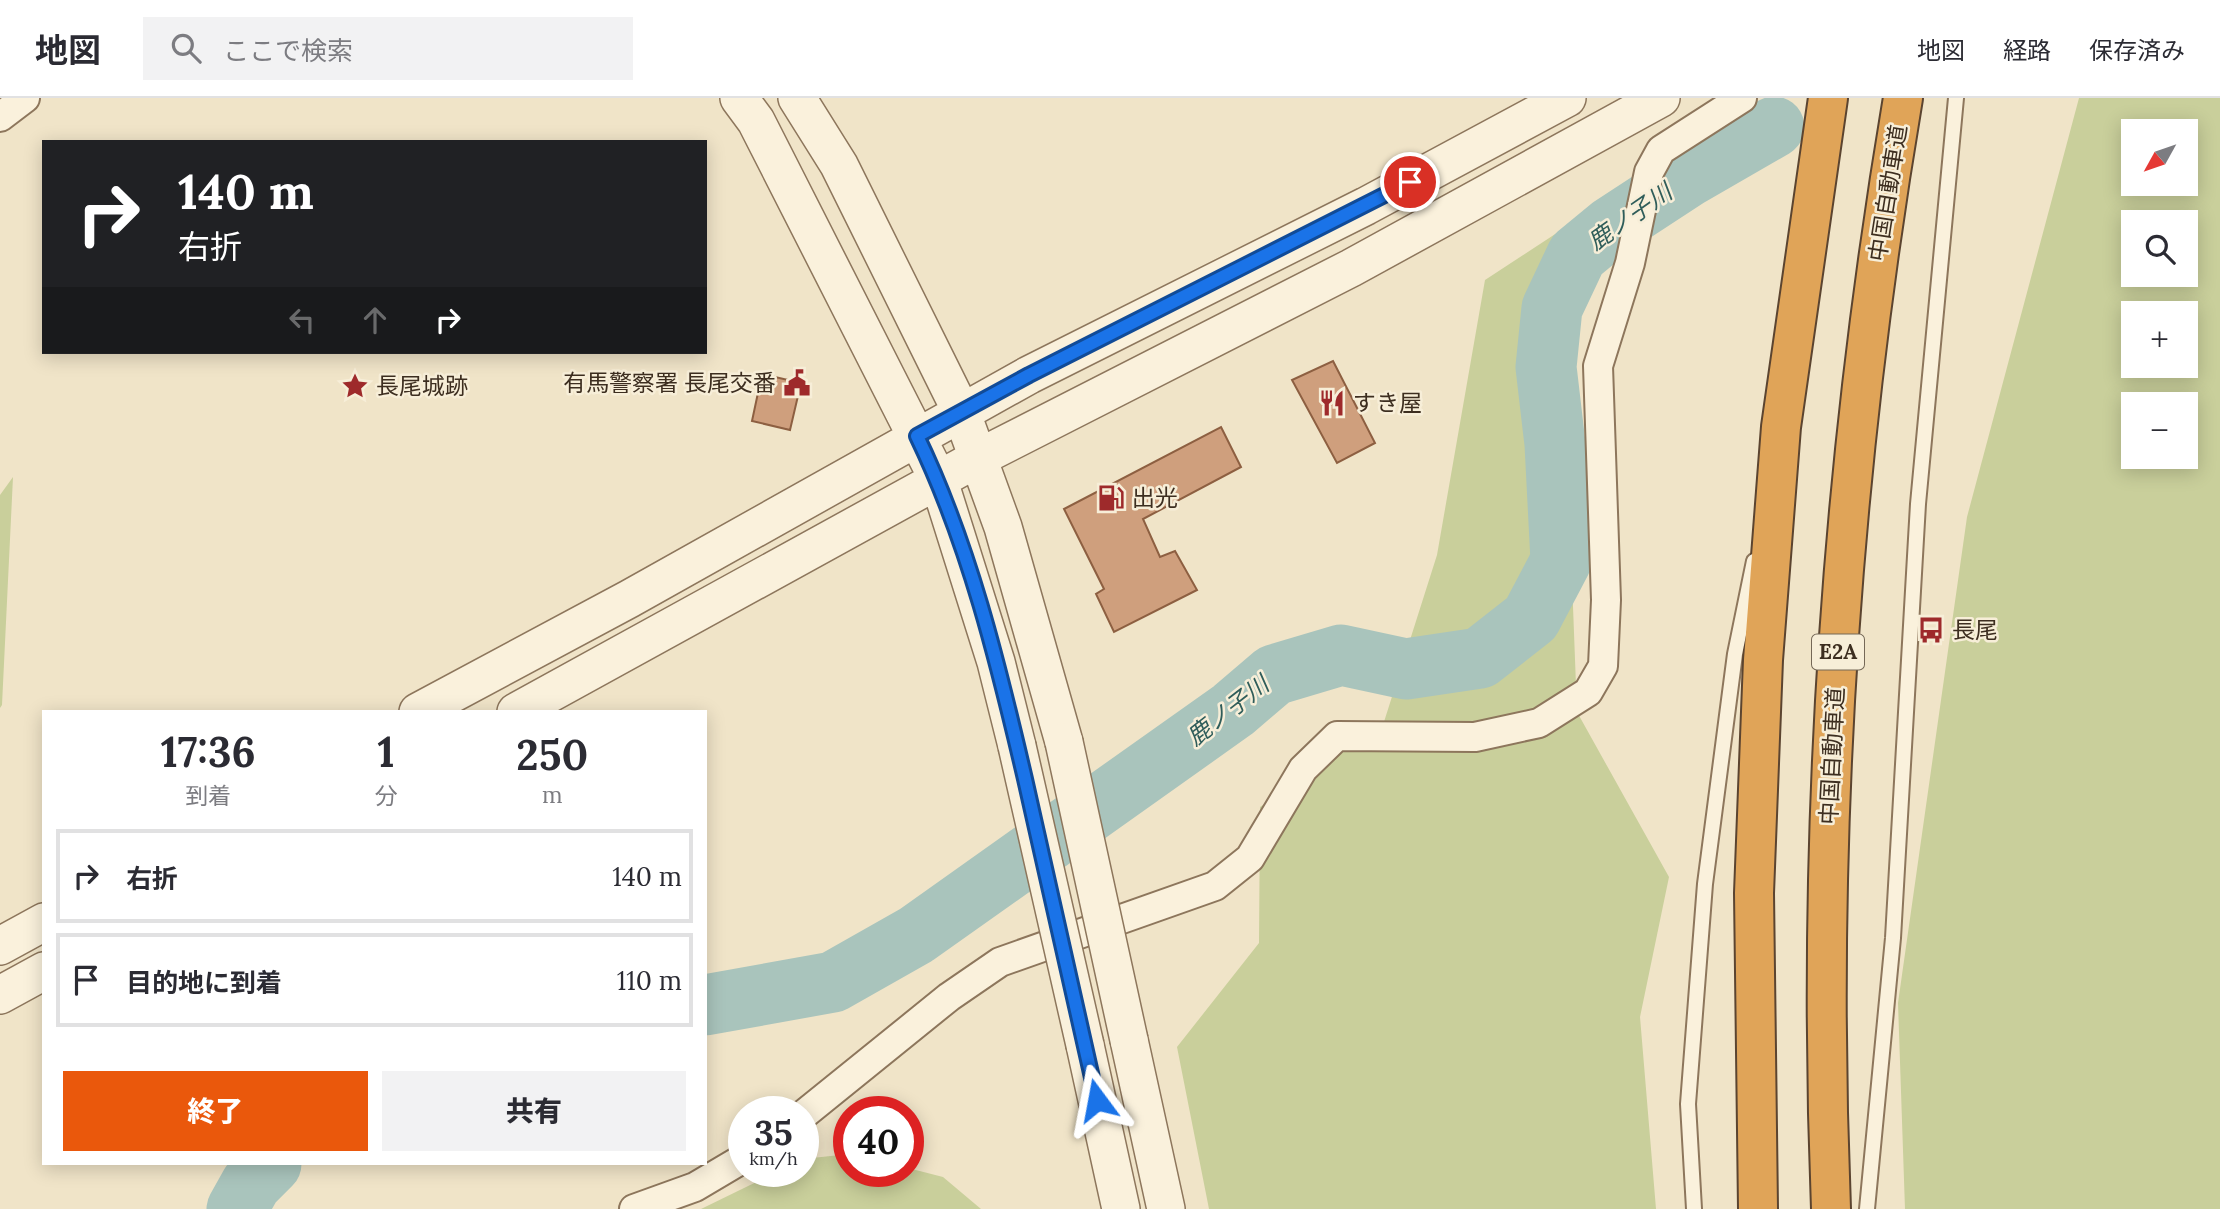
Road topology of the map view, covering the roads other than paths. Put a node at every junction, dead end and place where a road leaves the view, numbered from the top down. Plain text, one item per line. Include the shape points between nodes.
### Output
1 (25, 98) edge
2 (739, 98) edge
3 (797, 98) edge
4 (1567, 98) edge
5 (1661, 98) edge
6 (1742, 98) edge
7 (1828, 98) edge
8 (1903, 98) edge
9 (1956, 98) edge
10 (0, 117) edge
11 (961, 411) junction
12 (1781, 427) junction
13 (917, 436) junction
14 (980, 457) junction
15 (939, 481) junction
16 (422, 710) edge
17 (520, 710) edge
18 (42, 923) edge
19 (0, 946) edge
20 (42, 972) edge
21 (0, 995) edge
22 (819, 1102) edge
23 (728, 1168) edge
24 (634, 1209) edge
25 (1121, 1209) edge
26 (1166, 1209) edge
27 (1694, 1209) edge
28 (1758, 1209) edge
29 (1831, 1209) edge
30 (1867, 1209) edge

1 - 10 street
2 - 13 street via 756,121
3 - 11 street via 839,166
4 - 11 street via 1366,206
5 - 14 street via 1351,268
6 - 22 street via 1661,150 1649,172 1630,263 1598,366 1606,600 1603,666 1588,692 1538,723 1475,737 1337,736 1303,769 1250,858 1215,886 1000,962 949,997
7 - 12 highway
8 - 29 highway, 中国自動車道 / E2A via 1878,243 1836,681 1826,898
9 - 30 lane via 1918,504 1892,938
11 - 13 street
11 - 14 street
12 - 27 lane via 1735,654 1705,884 1688,1104
12 - 28 highway via 1763,660 1754,893
13 - 15 street
13 - 16 street
14 - 15 street
14 - 26 street, bridge via 1064,742
15 - 17 street
15 - 25 street, bridge via 993,650
18 - 19 street
20 - 21 street
23 - 24 street via 695,1188

